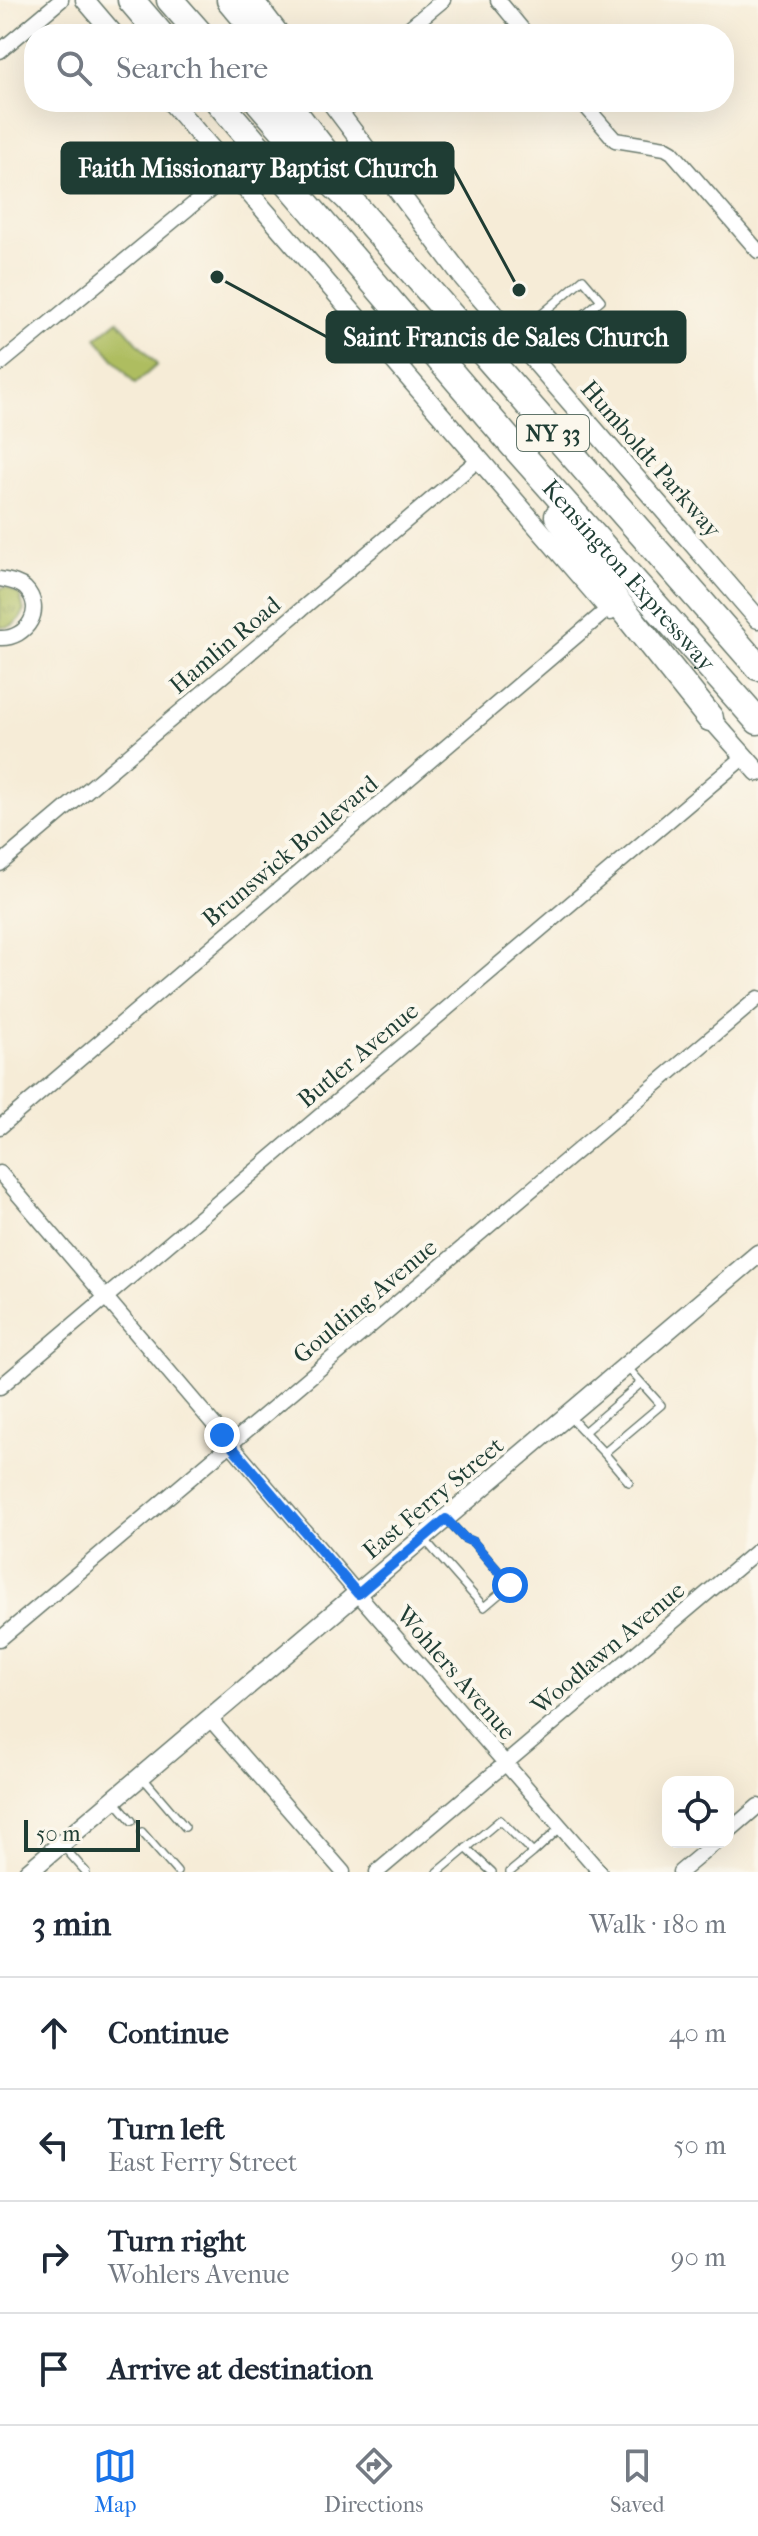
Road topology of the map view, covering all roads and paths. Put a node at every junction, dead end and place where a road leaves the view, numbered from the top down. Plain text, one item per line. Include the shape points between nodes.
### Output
1 (61, 0) edge
2 (85, 0) edge
3 (131, 0) edge
4 (170, 0) edge
5 (211, 0) edge
6 (230, 0) edge
7 (254, 0) edge
8 (443, 0) edge
9 (498, 0) edge
10 (32, 24) edge
11 (105, 24) edge
12 (151, 24) edge
13 (191, 24) edge
14 (228, 24) edge
15 (250, 24) edge
16 (272, 24) edge
17 (414, 24) edge
18 (518, 24) edge
19 (24, 31) edge
20 (0, 51) edge
21 (179, 112) edge
22 (228, 112) edge
23 (268, 112) edge
24 (294, 112) edge
25 (339, 112) edge
26 (591, 112) edge
27 (231, 173) junction
28 (348, 198) junction
29 (758, 251) edge
30 (514, 337) junction
31 (533, 359) junction
32 (0, 364) edge
33 (513, 445) junction
34 (478, 460) junction
35 (4, 581) edge
36 (608, 609) junction
37 (758, 619) edge
38 (3, 638) edge
39 (758, 667) edge
40 (710, 718) junction
41 (758, 721) edge
42 (745, 756) junction
43 (758, 772) edge
44 (0, 864) edge
45 (758, 998) edge
46 (0, 1127) edge
47 (0, 1173) edge
48 (758, 1254) edge
49 (106, 1297) junction
50 (626, 1366) junction
51 (641, 1383) junction
52 (0, 1387) edge
53 (567, 1415) junction
54 (584, 1432) junction
55 (230, 1444) junction
56 (604, 1453) junction
57 (629, 1482) dead end
58 (446, 1519) junction
59 (423, 1538) junction
60 (758, 1550) edge
61 (358, 1594) junction
62 (0, 1639) edge
63 (210, 1719) junction
64 (506, 1763) junction
65 (141, 1776) junction
66 (114, 1800) junction
67 (758, 1806) edge
68 (132, 1821) dead end
69 (185, 1827) dead end
70 (561, 1827) junction
71 (734, 1827) edge
72 (142, 1832) dead end
73 (61, 1844) junction
74 (466, 1848) junction
75 (709, 1848) edge
76 (533, 1853) junction
77 (171, 1865) junction
78 (28, 1872) edge
79 (86, 1872) edge
80 (162, 1872) edge
81 (177, 1872) edge
82 (343, 1872) edge
83 (377, 1872) edge
84 (438, 1872) edge
85 (492, 1872) edge
86 (510, 1872) edge
87 (600, 1872) edge
88 (680, 1872) edge

1 - 10 street
2 - 11 street
3 - 12 highway
4 - 13 highway
5 - 14 highway
6 - 15 highway
7 - 16 street
8 - 17 street
9 - 18 street
19 - 20 street
21 - 27 street
22 - 33 highway, Kensington Expressway / NY 33
23 - 28 highway, Kensington Expressway / NY 33
24 - 28 highway via 329,158
25 - 30 street, Humboldt Parkway
26 - 29 street via 615,140 672,152
27 - 32 street
27 - 34 street
28 - 39 highway, Kensington Expressway / NY 33
30 - 31 street, Humboldt Parkway
30 - 31 lane via 583,279 601,300
31 - 37 street, Humboldt Parkway
33 - 40 highway via 611,594
33 - 41 highway, Kensington Expressway / NY 33
34 - 36 street
34 - 44 street, Hamlin Road
35 - 38 street via 25,588 33,615 25,630
36 - 40 street
36 - 46 street, Brunswick Boulevard
40 - 42 street
42 - 43 street
42 - 49 street, Butler Avenue
45 - 55 street, Goulding Avenue
47 - 49 street, Wohlers Avenue
48 - 50 street, East Ferry Street
49 - 52 street, Butler Avenue
49 - 55 street, Wohlers Avenue
50 - 51 lane
50 - 53 street, East Ferry Street
51 - 54 lane
51 - 56 lane via 661,1405
53 - 54 lane
53 - 58 street, East Ferry Street
54 - 56 lane
55 - 61 street, Wohlers Avenue
55 - 62 street, Goulding Avenue
56 - 57 lane
58 - 59 street, East Ferry Street
58 - 59 lane via 510,1585 484,1607
59 - 61 street, East Ferry Street
60 - 64 street, Woodlawn Avenue
61 - 63 street, East Ferry Street
61 - 64 street, Wohlers Avenue
63 - 65 street, East Ferry Street
63 - 82 street
64 - 70 street, Wohlers Avenue
64 - 83 street, Woodlawn Avenue
65 - 66 street, East Ferry Street
65 - 69 lane
66 - 68 lane
66 - 73 street, East Ferry Street
67 - 71 street
70 - 76 lane
70 - 87 street, Wohlers Avenue
72 - 77 lane
73 - 78 street, East Ferry Street
73 - 79 lane
74 - 76 lane via 500,1820
74 - 84 lane
74 - 85 lane
75 - 88 street
76 - 86 lane
77 - 80 lane
77 - 81 lane

